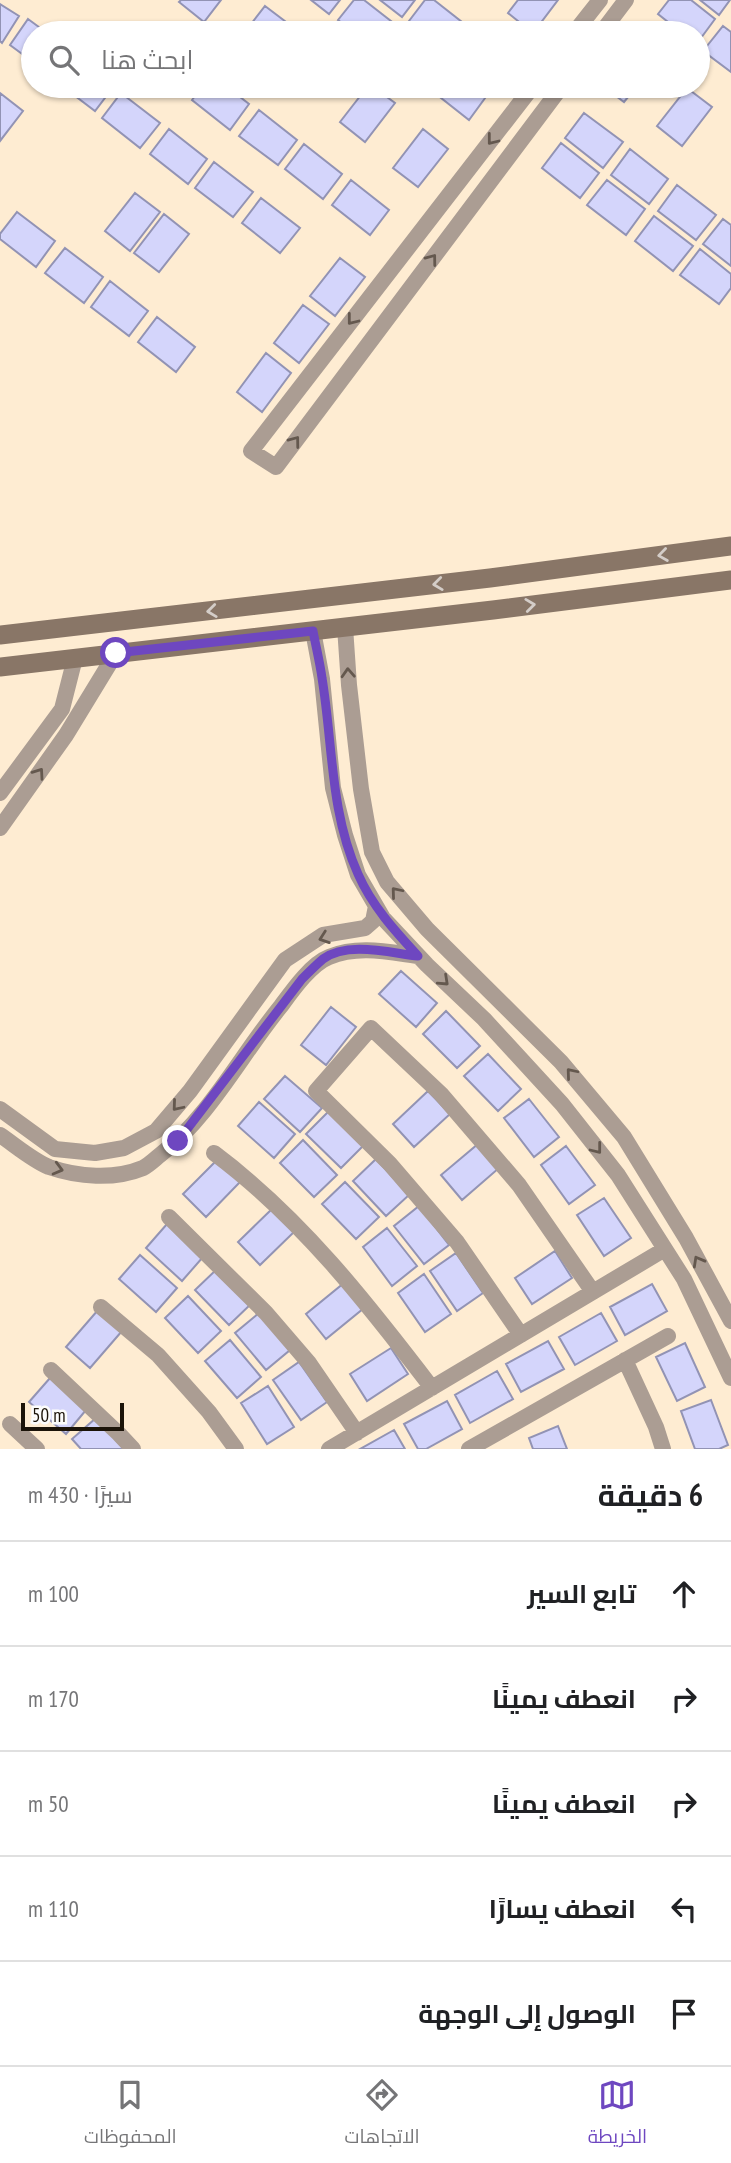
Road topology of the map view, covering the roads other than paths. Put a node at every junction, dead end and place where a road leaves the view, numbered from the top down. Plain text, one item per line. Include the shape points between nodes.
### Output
1 (600, 0) edge
2 (626, 0) edge
3 (583, 21) edge
4 (610, 21) edge
5 (524, 98) edge
6 (553, 98) edge
7 (731, 546) edge
8 (731, 580) edge
9 (345, 627) junction
10 (313, 631) junction
11 (0, 635) edge
12 (116, 653) junction
13 (75, 658) junction
14 (0, 667) edge
15 (0, 793) edge
16 (0, 828) edge
17 (376, 905) junction
18 (418, 956) junction
19 (0, 1109) edge
20 (0, 1135) edge
21 (215, 1153) dead end
22 (169, 1217) dead end
23 (665, 1249) junction
24 (593, 1292) junction
25 (102, 1307) dead end
26 (731, 1321) edge
27 (521, 1335) junction
28 (668, 1336) dead end
29 (625, 1360) junction
30 (51, 1370) dead end
31 (731, 1378) edge
32 (432, 1388) junction
33 (10, 1424) dead end
34 (357, 1433) junction
35 (37, 1449) edge
36 (132, 1449) edge
37 (236, 1449) edge
38 (330, 1449) edge
39 (468, 1449) edge
40 (663, 1449) edge

1 - 3 street
2 - 4 street
5 -> 6 street via 251,451 276,467
7 -> 11 main road
9 -> 8 main road
9 - 10 main road
26 -> 9 street via 624,1138 561,1062 427,929 387,882 372,852 361,789
10 - 12 main road
10 - 17 street via 333,788 358,874
12 - 13 main road
16 -> 12 street via 66,735
13 - 14 main road
13 - 15 street via 62,709
17 - 18 street
17 -> 19 street via 373,921 365,928 323,935 285,960 156,1131 124,1148 95,1153 55,1149
20 -> 18 street via 47,1166 82,1175 113,1175 145,1167 178,1141 302,979 326,957 349,950
18 -> 23 street via 562,1104 618,1175
21 - 32 street via 328,1257
22 - 34 street via 283,1333
23 - 24 street
23 - 31 street
24 - 27 street
24 - 27 street via 519,1185 441,1094 371,1028 316,1091 390,1164 457,1242
25 - 37 street via 158,1355
27 - 32 street
28 - 29 street
29 - 39 street
29 - 40 street
30 - 36 street
32 - 34 street
33 - 35 street
34 - 38 street

